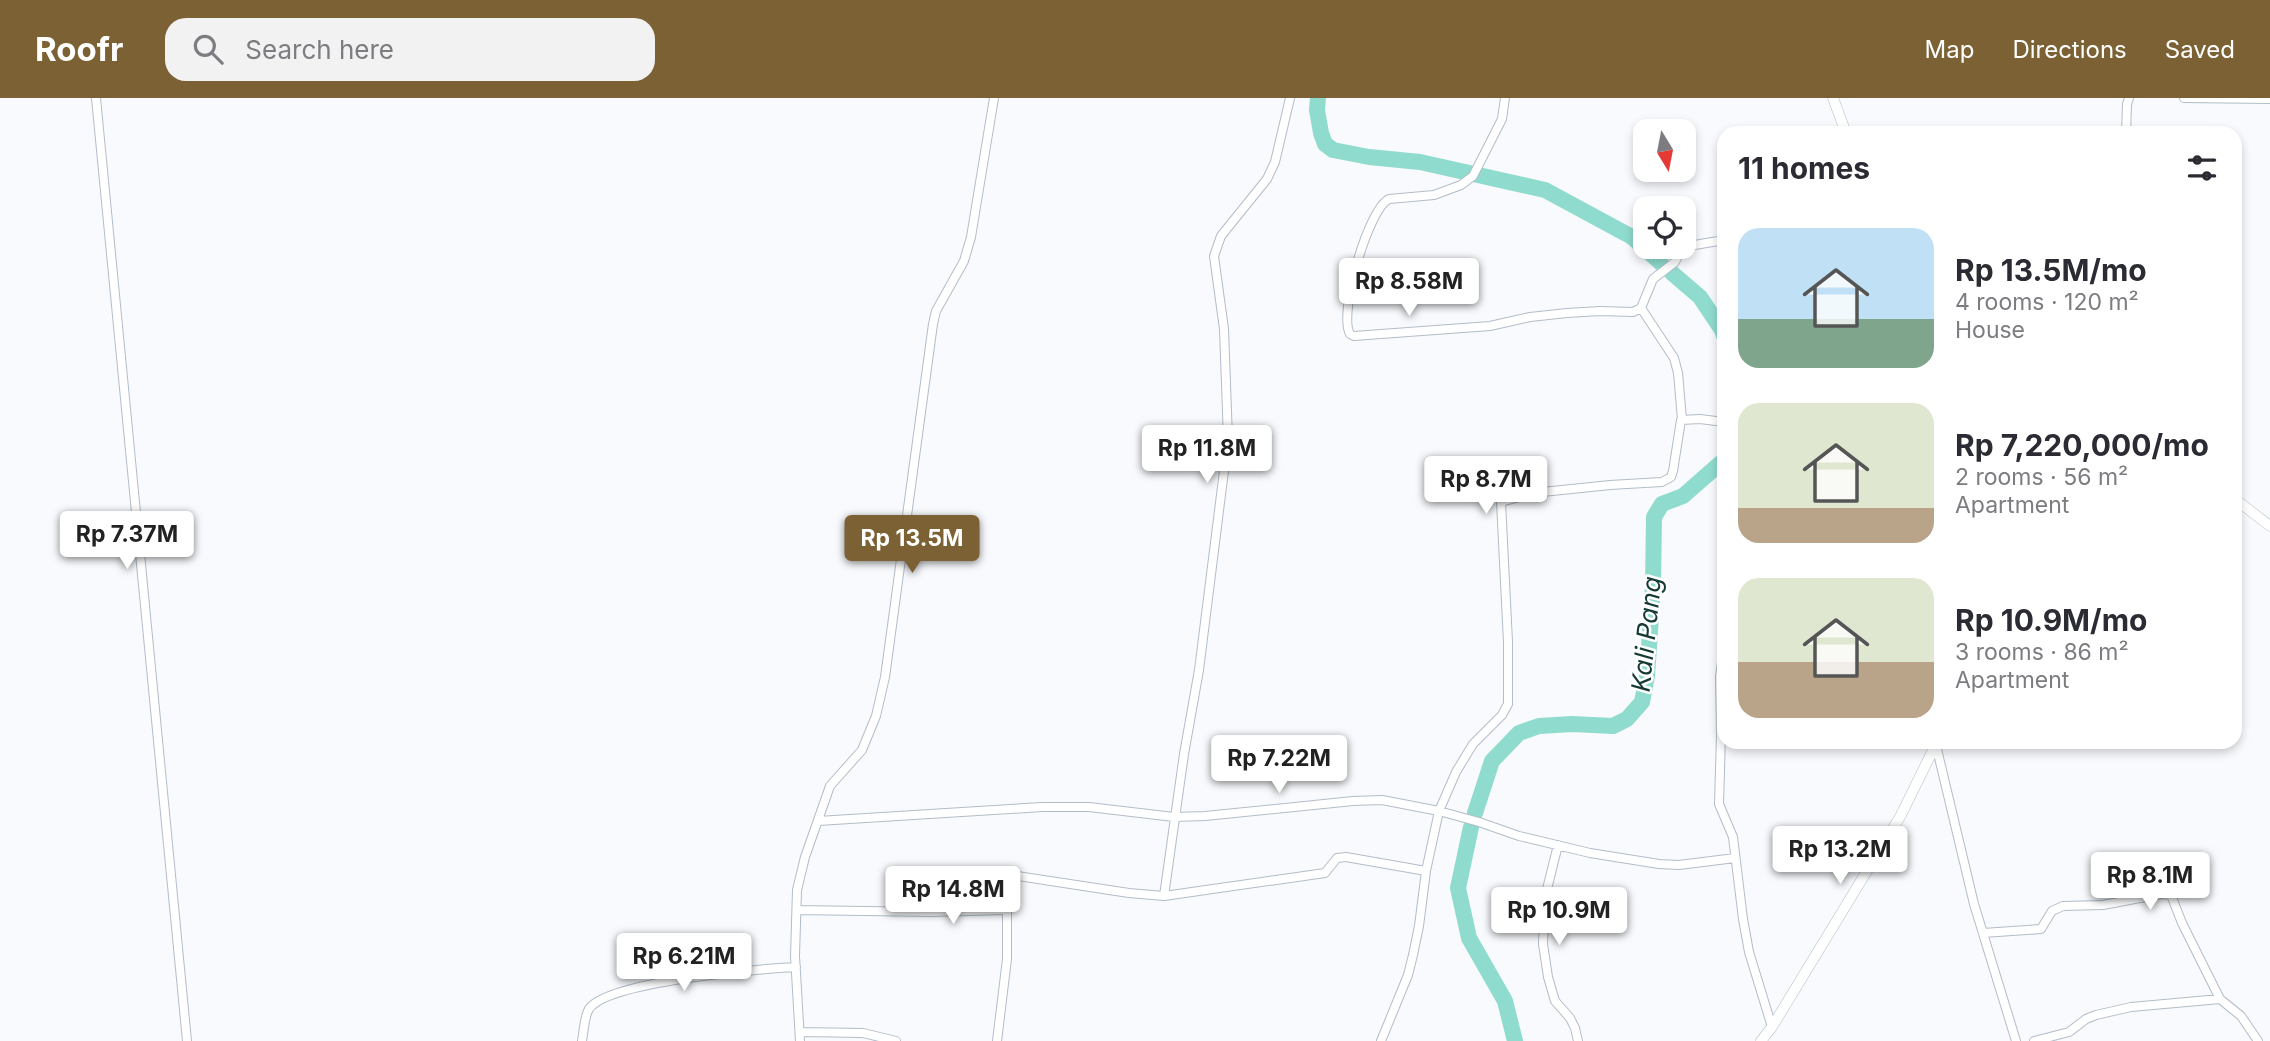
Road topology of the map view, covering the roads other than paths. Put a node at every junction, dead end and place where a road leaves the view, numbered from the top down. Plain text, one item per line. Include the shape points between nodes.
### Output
1 (96, 98) edge
2 (994, 98) edge
3 (1290, 98) edge
4 (1505, 98) edge
5 (1833, 98) edge
6 (2129, 98) edge
7 (2184, 98) edge
8 (2270, 99) edge
9 (1843, 126) edge
10 (2126, 126) edge
11 (1717, 241) edge
12 (1641, 308) junction
13 (1682, 419) junction
14 (1717, 422) edge
15 (2242, 504) edge
16 (2270, 526) edge
17 (1720, 749) edge
18 (1933, 749) edge
19 (1937, 749) edge
20 (1439, 811) junction
21 (1174, 817) junction
22 (818, 821) junction
23 (1558, 845) junction
24 (1735, 858) junction
25 (1426, 871) junction
26 (1164, 896) junction
27 (797, 910) junction
28 (1007, 910) junction
29 (1983, 933) junction
30 (796, 967) junction
31 (2220, 999) junction
32 (1772, 1027) junction
33 (800, 1036) edge
34 (187, 1041) edge
35 (582, 1041) edge
36 (896, 1041) edge
37 (997, 1041) edge
38 (1381, 1041) edge
39 (1578, 1041) edge
40 (1761, 1041) edge
41 (2016, 1041) edge
42 (2034, 1041) edge
43 (2258, 1041) edge

1 - 34 street
2 - 22 street via 971,237 933,324 892,634 876,716 862,750 830,786
3 - 21 street via 1267,179 1221,236 1214,256 1224,329 1228,439 1199,670
4 - 12 street via 1502,119 1473,176 1434,195 1382,202 1371,221 1350,286 1348,331 1354,336 1434,331
5 - 9 street
6 - 10 street
7 - 8 street
11 - 12 street via 1684,247 1675,262 1653,279
12 - 13 street via 1674,358
13 - 14 street
13 - 20 street via 1674,471 1662,482 1533,492 1501,502 1508,704 1474,744
15 - 16 street
17 - 24 street via 1718,792
18 - 32 street via 1901,815
19 - 29 street
20 - 21 street via 1382,800
20 - 23 street
20 - 25 street
21 - 22 street via 1042,807
21 - 26 street
22 - 27 street via 797,890
23 - 24 street via 1660,864
23 - 39 street via 1545,897 1543,944 1555,1000 1570,1018
24 - 32 street via 1749,952
25 - 26 street via 1346,857 1337,858 1325,873
25 - 38 street via 1408,975
26 - 28 street via 1005,874
27 - 28 street
27 - 30 street
28 - 37 street via 1007,959
29 - 31 street via 2041,929 2052,911 2063,906 2103,905 2167,894
29 - 41 street
30 - 33 street
30 - 35 street via 726,972 624,991 591,1006
31 - 42 street via 2131,1007 2096,1015 2069,1032
31 - 43 street via 2241,1016
32 - 40 street
33 - 36 street via 863,1033

